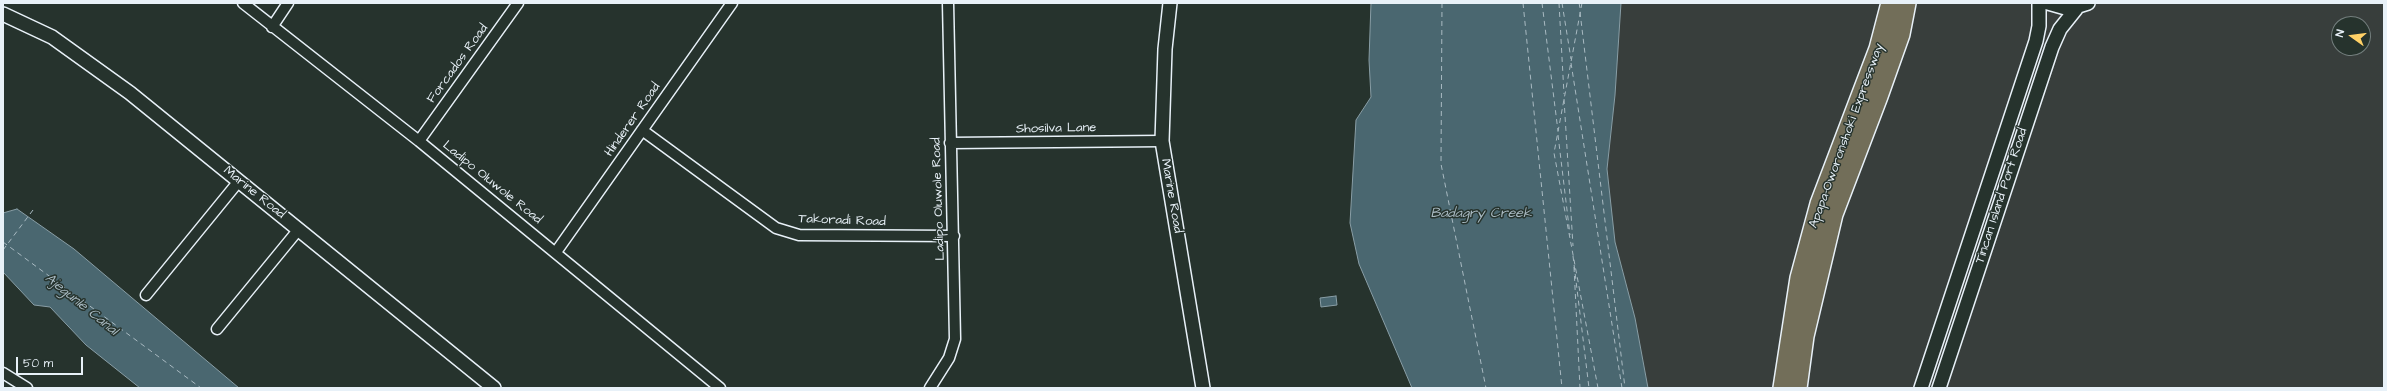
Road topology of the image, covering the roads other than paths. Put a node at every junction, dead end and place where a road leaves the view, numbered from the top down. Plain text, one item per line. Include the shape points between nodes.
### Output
1 (243, 3) edge
2 (288, 3) edge
3 (518, 3) edge
4 (732, 3) edge
5 (948, 3) edge
6 (1170, 3) edge
7 (1891, 3) edge
8 (1906, 3) edge
9 (1918, 3) edge
10 (2039, 3) edge
11 (2048, 3) edge
12 (2088, 3) edge
13 (2076, 8) junction
14 (3, 14) edge
15 (272, 27) junction
16 (1900, 34) junction
17 (642, 130) junction
18 (419, 141) junction
19 (1162, 141) junction
20 (950, 143) junction
21 (239, 181) junction
22 (298, 229) junction
23 (954, 236) junction
24 (556, 252) junction
25 (146, 295) dead end
26 (216, 329) dead end
27 (3, 373) edge
28 (27, 388) edge
29 (494, 388) edge
30 (720, 388) edge
31 (930, 388) edge
32 (1203, 388) edge
33 (1783, 388) edge
34 (1798, 388) edge
35 (1921, 388) edge
36 (1939, 388) edge

1 - 15 street, Ladipo Oluwole Road
2 - 15 street
3 - 18 street, Forcados Road
4 - 17 street, Hinderer Road
5 - 20 street, Ladipo Oluwole Road
6 - 19 street, Marine Road via 1165,49
7 - 33 highway, Apapa-Oworonshoki Expressway via 1879,49 1820,204 1800,278
8 - 16 highway, Apapa-Oworonshoki Expressway
9 - 16 highway
10 - 35 street, Tincan Island Port Road via 2036,41
11 - 13 street via 2062,9
12 - 13 street
13 - 36 street, Tincan Island Port Road via 2060,29 2052,46
14 - 21 street, Marine Road via 52,38 130,93
15 - 18 street, Ladipo Oluwole Road
16 - 34 highway, Apapa-Oworonshoki Expressway via 1833,214 1804,336
17 - 23 street, Takoradi Road via 776,228 799,235
17 - 24 street, Hinderer Road
18 - 24 street, Ladipo Oluwole Road
19 - 20 street, Shosilva Lane
19 - 32 street, Marine Road
20 - 23 street, Ladipo Oluwole Road
21 - 22 street, Marine Road
21 - 25 street
22 - 26 street
22 - 29 street, Marine Road
23 - 31 street, Ladipo Oluwole Road via 955,339 949,358
24 - 30 street, Ladipo Oluwole Road
27 - 28 street

